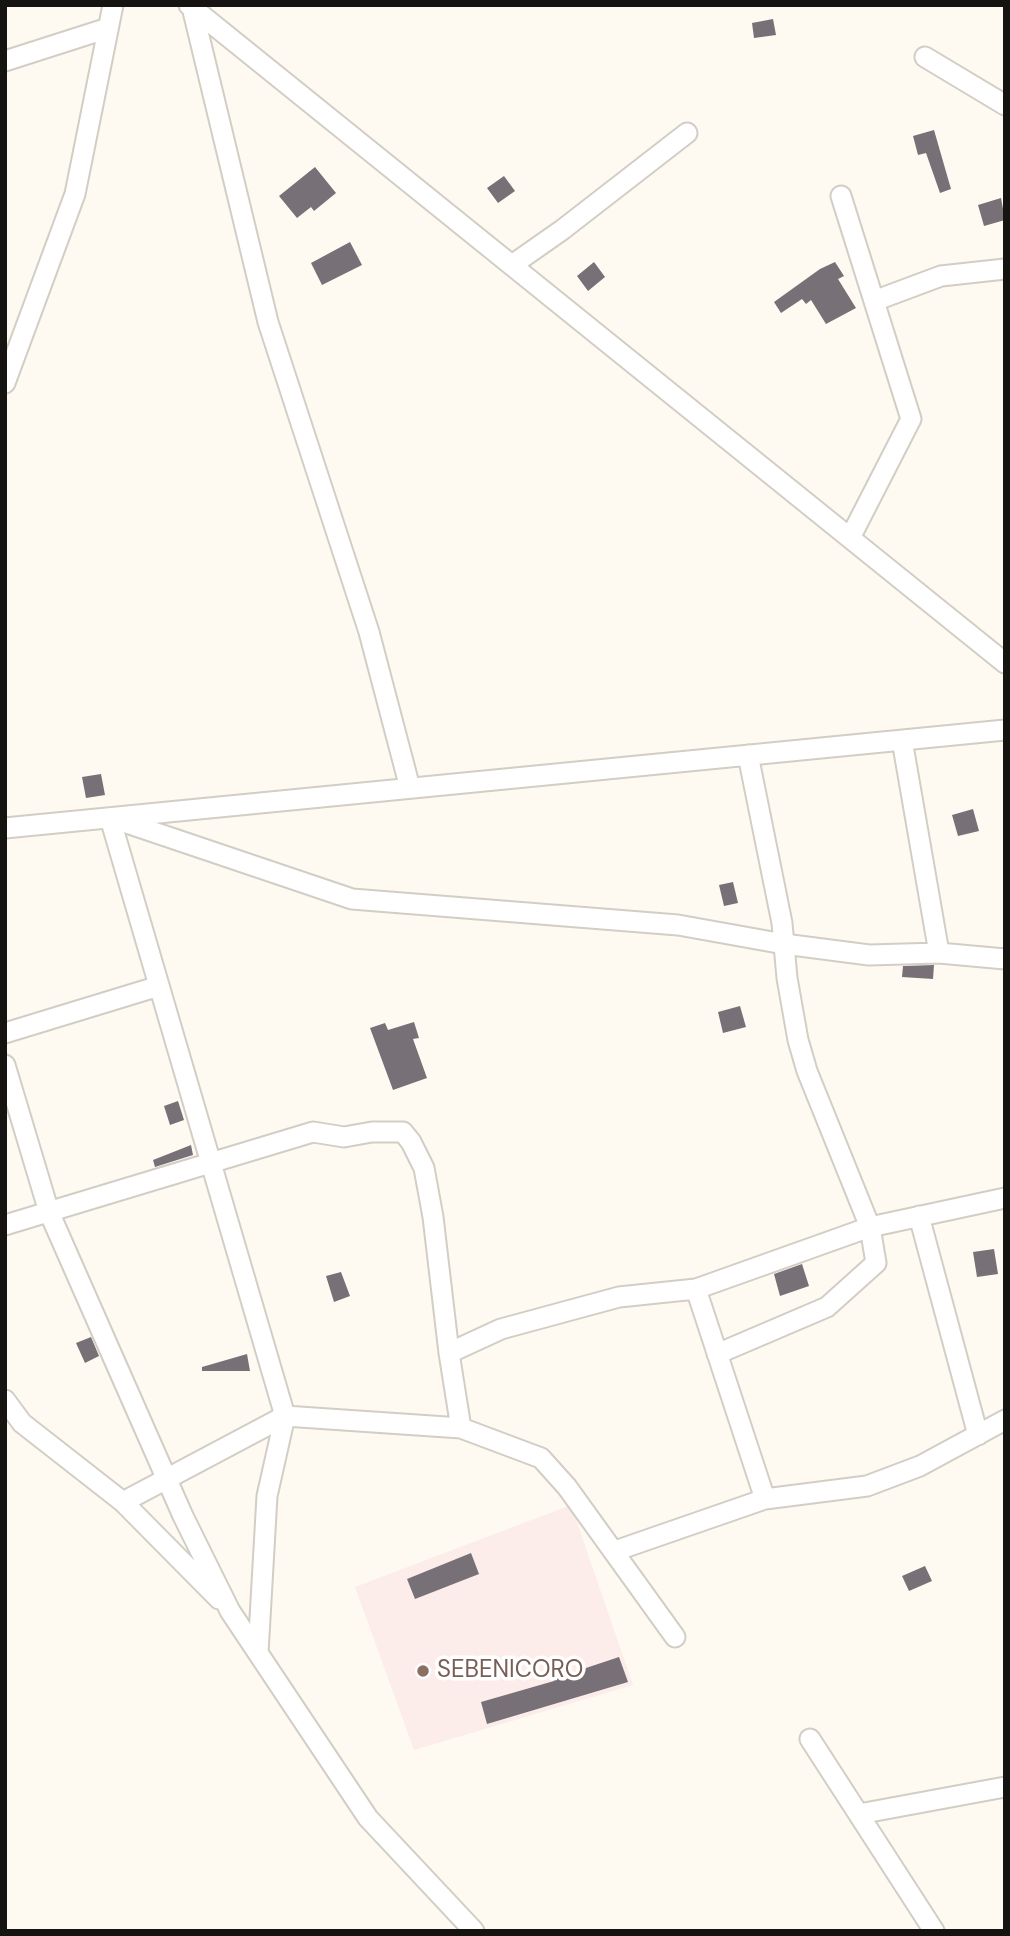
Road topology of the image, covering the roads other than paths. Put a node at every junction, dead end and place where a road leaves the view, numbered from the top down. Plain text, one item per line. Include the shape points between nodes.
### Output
1 (113, 5) edge
2 (190, 6) edge
3 (108, 28) junction
4 (925, 57) dead end
5 (5, 61) edge
6 (1005, 105) edge
7 (687, 133) dead end
8 (841, 196) dead end
9 (512, 265) junction
10 (1005, 269) edge
11 (874, 301) junction
12 (5, 383) edge
13 (849, 538) junction
14 (1005, 663) edge
15 (1005, 730) edge
16 (902, 740) junction
17 (748, 755) junction
18 (410, 788) junction
19 (110, 818) junction
20 (5, 828) edge
21 (784, 944) junction
22 (939, 953) junction
23 (1005, 959) edge
24 (159, 986) junction
25 (5, 1033) edge
26 (5, 1065) edge
27 (212, 1163) junction
28 (1005, 1198) edge
29 (49, 1212) junction
30 (919, 1216) junction
31 (5, 1225) edge
32 (870, 1227) junction
33 (696, 1289) junction
34 (450, 1353) junction
35 (717, 1354) junction
36 (5, 1400) edge
37 (285, 1416) junction
38 (1005, 1420) edge
39 (461, 1428) junction
40 (978, 1435) junction
41 (167, 1479) junction
42 (765, 1499) junction
43 (123, 1502) junction
44 (615, 1551) junction
45 (230, 1611) junction
46 (676, 1637) dead end
47 (258, 1653) junction
48 (810, 1739) dead end
49 (1005, 1787) edge
50 (859, 1814) junction
51 (474, 1931) edge
52 (934, 1931) edge

1 - 3 street
2 - 9 street
2 - 18 street via 268,322 369,632
3 - 5 street
3 - 12 street via 75,194
4 - 6 street
7 - 9 street
8 - 11 street
9 - 13 street
10 - 11 street via 941,276
11 - 13 street via 911,419
13 - 14 street
15 - 16 street
16 - 17 street
16 - 22 street
17 - 18 street
17 - 21 street
18 - 19 street
19 - 20 street
19 - 21 street via 352,899 678,925
19 - 24 street
21 - 22 street via 869,955
21 - 32 street via 792,1009 807,1070
22 - 23 street
24 - 25 street
24 - 27 street
26 - 29 street
27 - 29 street
27 - 34 street via 313,1132 344,1137 402,1132 424,1168
27 - 37 street
28 - 30 street
29 - 31 street
29 - 41 street
30 - 32 street
30 - 40 street
32 - 33 street
32 - 35 street via 876,1262 827,1307
33 - 34 street via 619,1297 501,1329
33 - 35 street
34 - 39 street
35 - 42 street
36 - 43 street via 22,1423
37 - 39 street
37 - 41 street
37 - 47 street via 267,1496
38 - 40 street
39 - 44 street via 541,1458
40 - 42 street via 920,1466 867,1486
41 - 43 street
41 - 45 street
42 - 44 street
43 - 45 street
44 - 46 street
45 - 47 street
47 - 51 street via 368,1818
48 - 50 street
49 - 50 street
50 - 52 street

